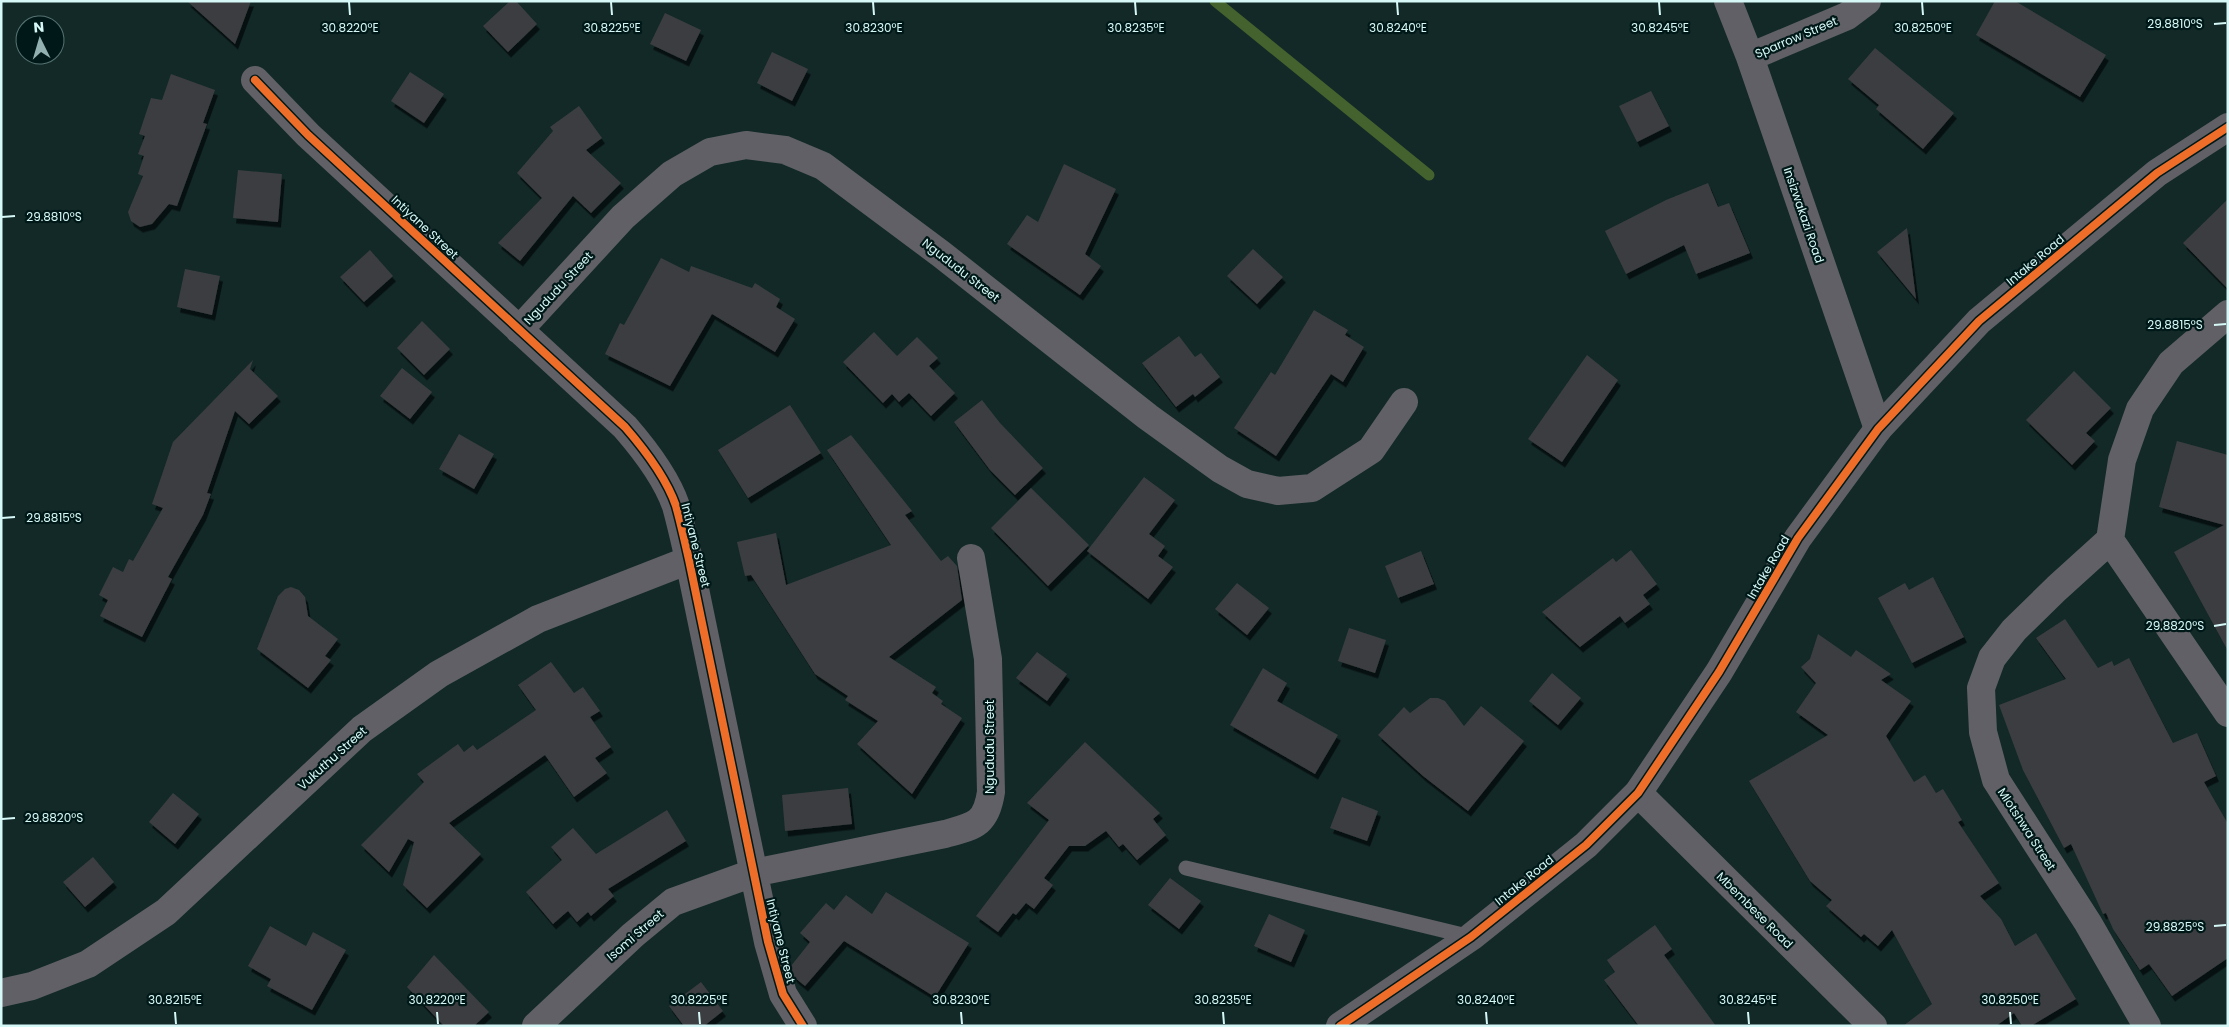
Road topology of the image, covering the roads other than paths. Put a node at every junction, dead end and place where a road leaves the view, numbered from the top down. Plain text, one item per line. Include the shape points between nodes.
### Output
1 (1728, 1) edge
2 (1867, 1) edge
3 (1750, 57) junction
4 (255, 80) dead end
5 (2228, 127) edge
6 (2228, 314) edge
7 (519, 330) junction
8 (1404, 402) dead end
9 (1878, 429) junction
10 (2110, 540) junction
11 (971, 558) dead end
12 (689, 560) junction
13 (2228, 713) edge
14 (1638, 793) junction
15 (1186, 868) dead end
16 (753, 872) junction
17 (1471, 937) junction
18 (1, 993) edge
19 (536, 1026) edge
20 (803, 1026) edge
21 (1340, 1026) edge
22 (1873, 1026) edge
23 (2147, 1026) edge

1 - 3 street, Insizwakazi Road
2 - 3 street, Sparrow Street via 1847,16
3 - 9 street, Insizwakazi Road
4 - 7 street, Intiyane Street via 308,135
5 - 9 street, Intake Road via 2157,173 1979,321
6 - 10 street via 2171,363 2140,409 2122,460
7 - 8 street, Ngududu Street via 623,217 672,174 710,152 746,145 784,150 823,166 1148,417 1220,470 1247,484 1278,491 1312,488 1371,450
7 - 12 street, Intiyane Street via 625,427 645,450 675,504
9 - 14 street, Intake Road via 1798,538 1719,672
10 - 13 street
10 - 23 street, Mlotshwa Street via 2021,623 1992,658 1981,688 1983,732 1996,780 2088,923
11 - 16 street, Ngududu Street via 988,660 991,792 983,819 973,826 944,834
12 - 16 street, Intiyane Street
12 - 18 street, Vukuthu Street via 538,619 439,674 362,729 166,912 88,964 32,986
14 - 17 street, Intake Road via 1586,845
14 - 22 street, Mbembese Road
15 - 17 lane
16 - 19 street, Isomi Street via 673,902 632,935
16 - 20 street, Intiyane Street via 783,994
17 - 21 street, Intake Road

